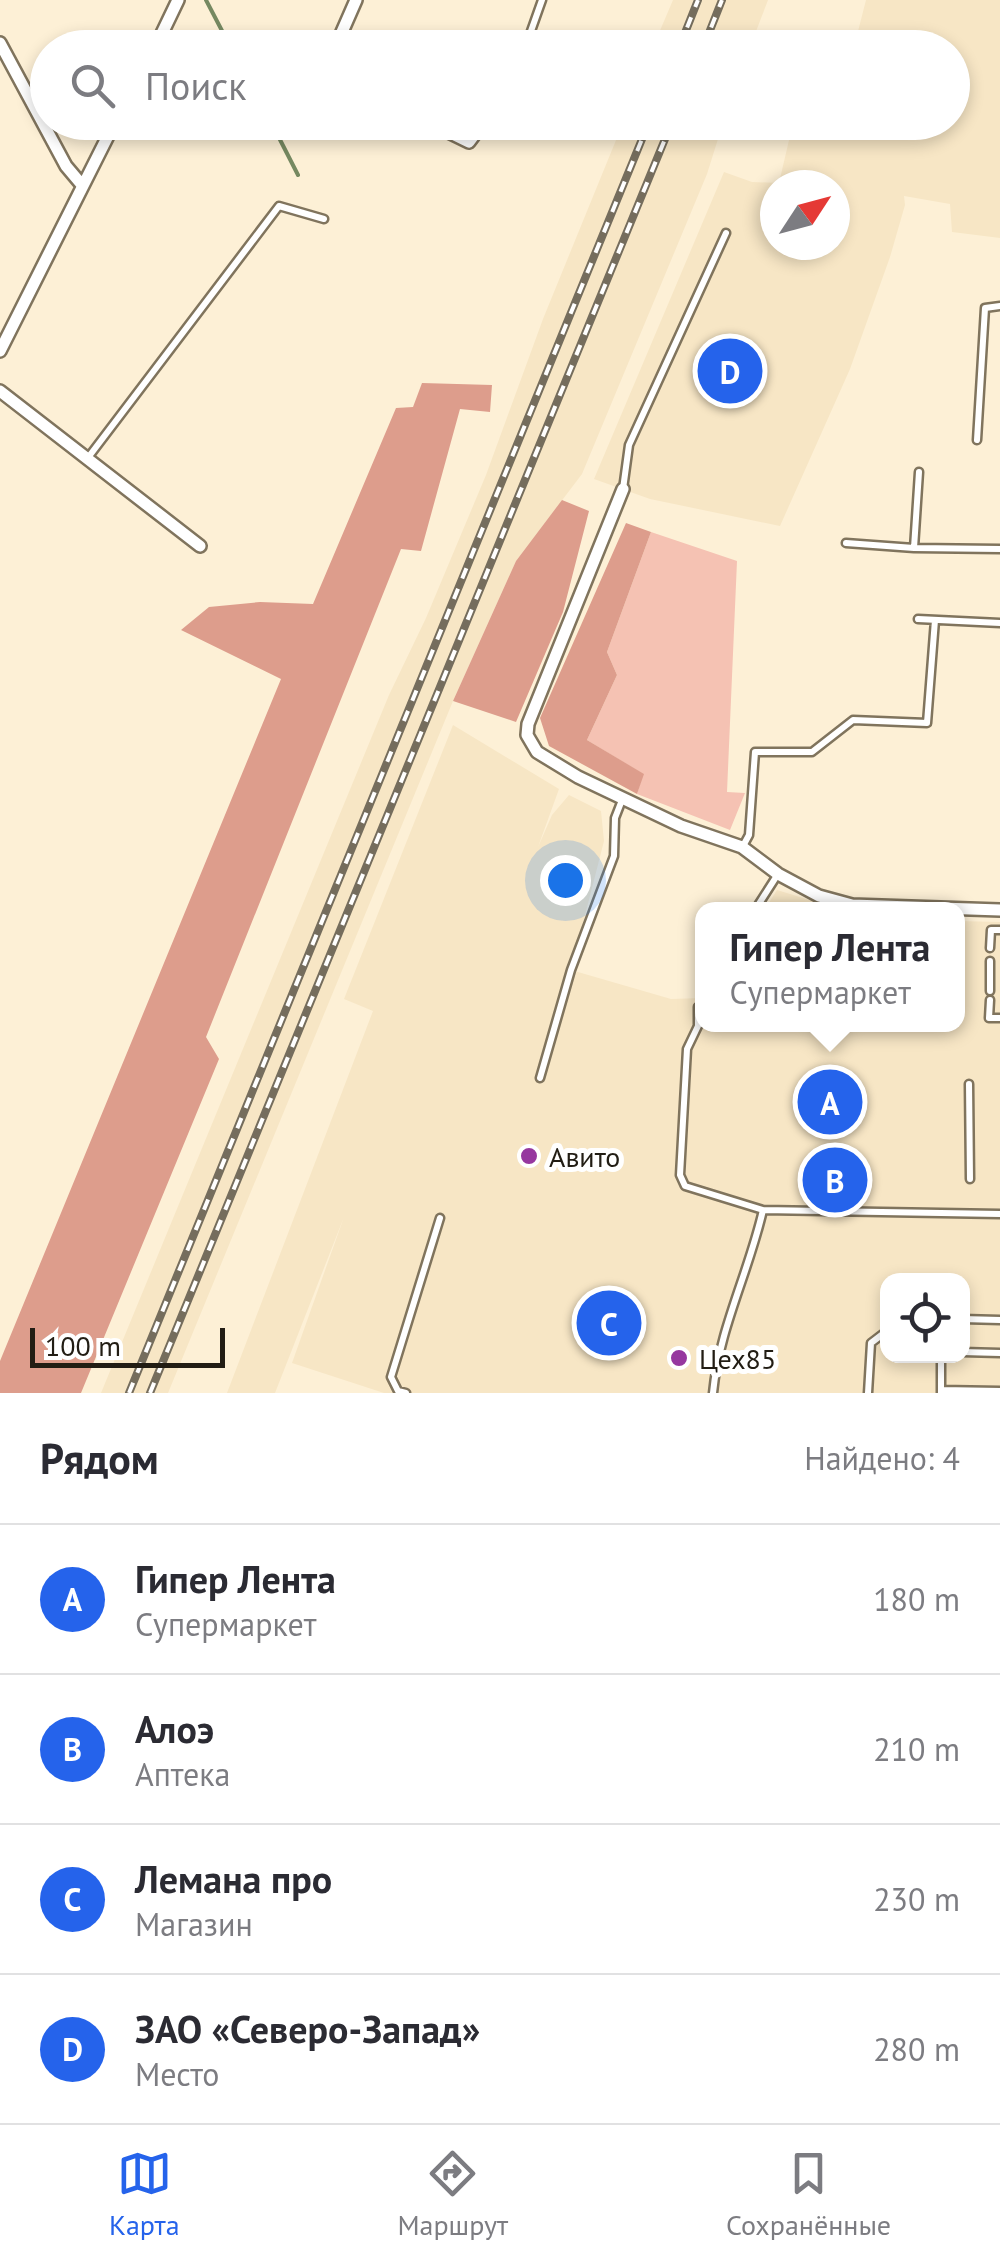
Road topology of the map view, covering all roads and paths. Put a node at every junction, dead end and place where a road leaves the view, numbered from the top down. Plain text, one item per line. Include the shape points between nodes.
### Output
1 (178, 0) edge
2 (356, 0) edge
3 (542, 0) edge
4 (164, 30) edge
5 (344, 30) edge
6 (531, 30) edge
7 (0, 43) edge
8 (30, 99) edge
9 (52, 140) edge
10 (106, 140) edge
11 (82, 185) junction
12 (324, 219) dead end
13 (726, 232) dead end
14 (1000, 306) edge
15 (0, 350) edge
16 (0, 391) edge
17 (977, 440) dead end
18 (86, 460) junction
19 (919, 472) dead end
20 (624, 488) joint
21 (846, 543) dead end
22 (200, 546) dead end
23 (914, 548) junction
24 (1000, 549) edge
25 (918, 618) dead end
26 (934, 620) junction
27 (1000, 624) edge
28 (622, 800) junction
29 (742, 847) junction
30 (778, 874) junction
31 (761, 902) edge
32 (836, 902) edge
33 (965, 909) edge
34 (1000, 910) edge
35 (1000, 930) edge
36 (990, 948) dead end
37 (990, 961) dead end
38 (1000, 1018) edge
39 (695, 1032) edge
40 (540, 1078) dead end
41 (969, 1084) dead end
42 (970, 1179) dead end
43 (762, 1210) junction
44 (1000, 1214) edge
45 (440, 1218) dead end
46 (970, 1319) edge
47 (1000, 1320) edge
48 (880, 1336) edge
49 (970, 1352) edge
50 (1000, 1353) edge
51 (941, 1363) edge
52 (1000, 1390) edge
53 (941, 1392) edge
54 (406, 1393) edge
55 (713, 1393) edge
56 (868, 1393) edge

1 - 4 street
2 - 5 street
3 - 6 lane
7 - 8 street
9 - 11 street
10 - 11 street
11 - 15 street
12 - 18 lane via 279,206
13 - 20 lane via 630,444
14 - 17 lane via 985,308
16 - 18 street
18 - 22 street
19 - 23 lane
20 - 28 street via 527,736 537,752
21 - 23 lane
23 - 24 lane
25 - 26 lane
26 - 27 lane
26 - 29 lane via 927,722 854,720 812,752 755,752 749,834
28 - 29 street
28 - 40 lane via 614,856
29 - 30 street
30 - 31 lane
30 - 32 street
33 - 34 street
35 - 36 lane via 991,930
37 - 38 lane via 989,1018
39 - 43 lane via 687,1049 680,1175 686,1186
41 - 42 lane
43 - 44 lane
43 - 55 lane via 724,1332
45 - 54 lane via 392,1377
46 - 47 lane
48 - 56 lane via 871,1343
49 - 50 lane
51 - 53 lane
52 - 53 lane

